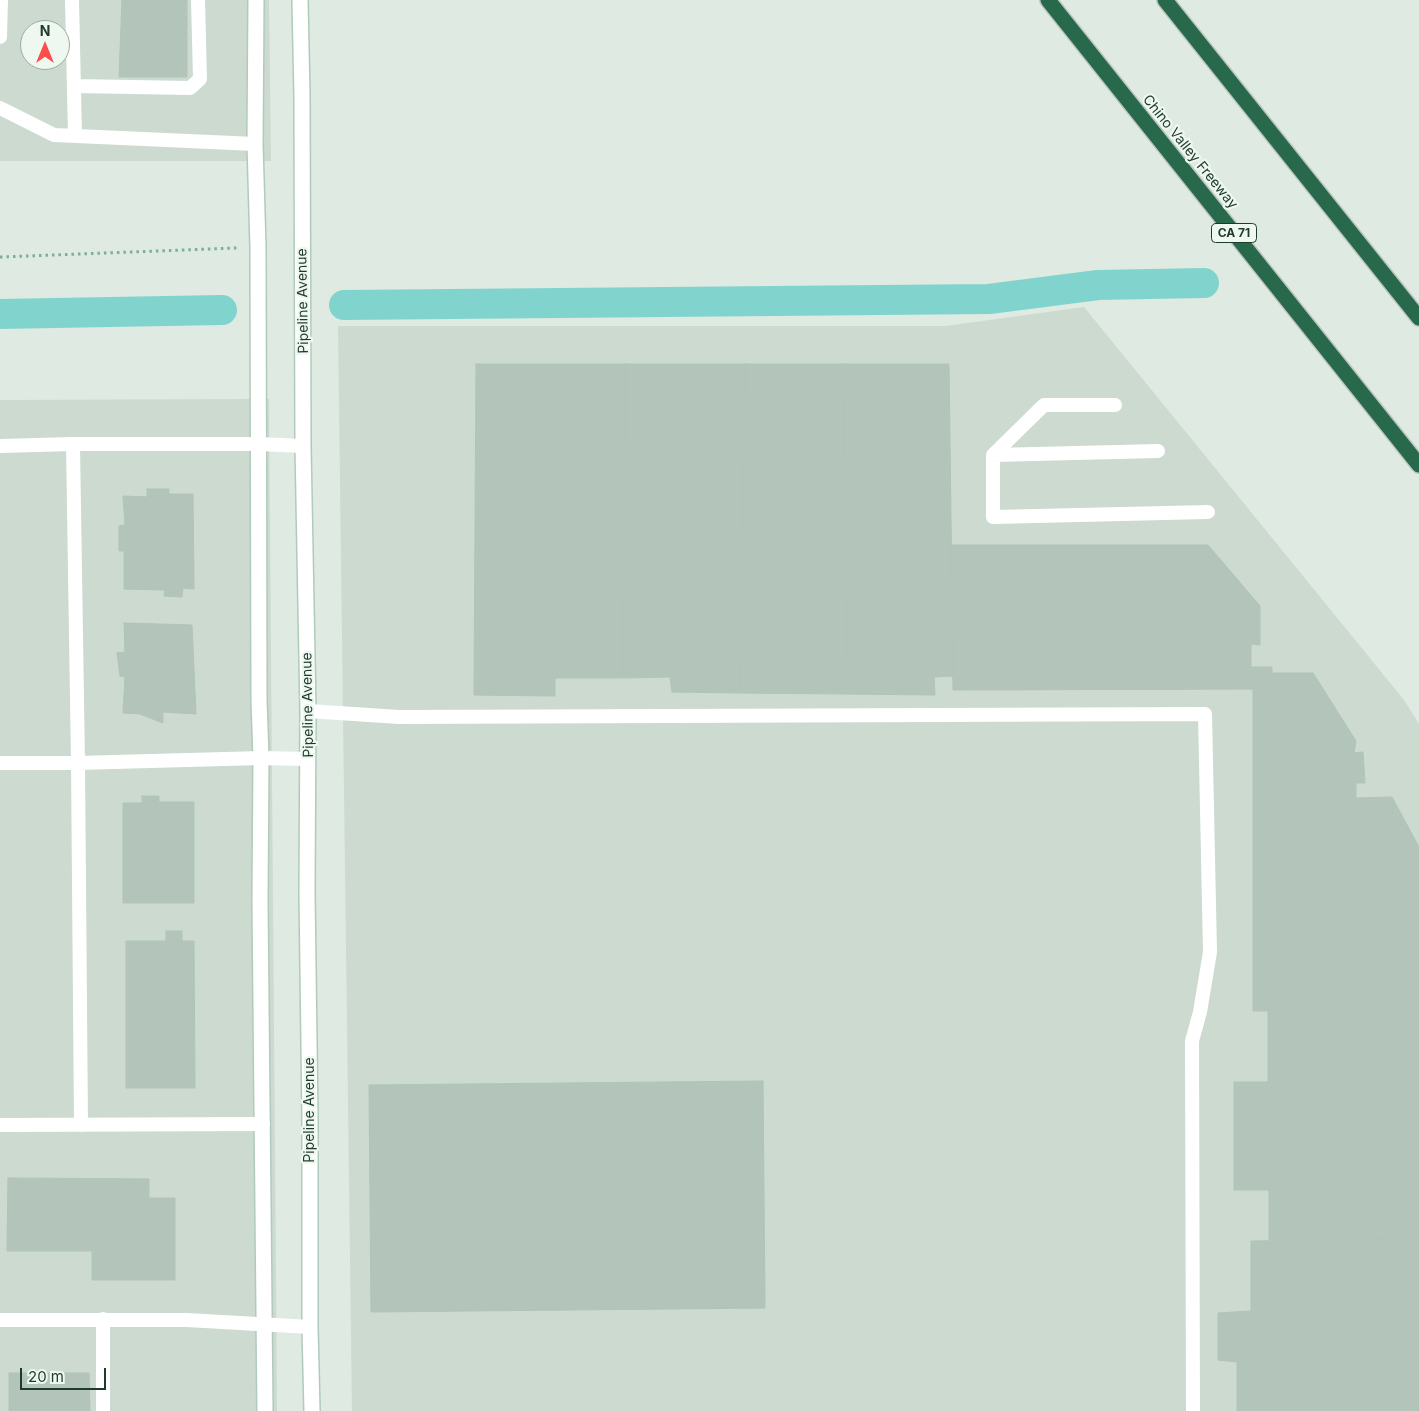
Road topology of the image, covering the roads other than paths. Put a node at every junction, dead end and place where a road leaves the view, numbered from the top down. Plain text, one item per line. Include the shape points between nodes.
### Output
1 (1, 0) edge
2 (72, 0) edge
3 (198, 0) edge
4 (256, 0) edge
5 (300, 0) edge
6 (1048, 0) edge
7 (1165, 0) edge
8 (0, 37) edge
9 (74, 86) junction
10 (0, 108) edge
11 (75, 135) junction
12 (255, 144) junction
13 (1419, 318) edge
14 (1115, 405) dead end
15 (73, 444) junction
16 (258, 444) junction
17 (0, 446) edge
18 (303, 446) junction
19 (1158, 451) dead end
20 (993, 455) junction
21 (1419, 465) edge
22 (1208, 512) dead end
23 (308, 711) junction
24 (261, 758) junction
25 (308, 759) junction
26 (0, 763) edge
27 (78, 763) junction
28 (263, 1124) junction
29 (0, 1125) edge
30 (81, 1125) junction
31 (104, 1319) junction
32 (0, 1320) edge
33 (264, 1325) junction
34 (310, 1327) junction
35 (104, 1411) edge
36 (264, 1411) edge
37 (312, 1411) edge
38 (1193, 1411) edge

1 - 8 lane
2 - 9 lane
3 - 9 lane via 200,79 190,88
4 - 12 main road
5 - 18 main road, Pipeline Avenue
6 - 21 highway, Chino Valley Freeway / CA 71
7 - 13 highway
9 - 11 lane
10 - 11 lane via 54,135
11 - 12 lane
12 - 16 main road
14 - 20 lane via 1044,405
15 - 16 lane
15 - 17 lane
15 - 27 lane
16 - 18 lane
16 - 24 main road
18 - 23 main road, Pipeline Avenue
19 - 20 lane
20 - 22 lane via 993,517
23 - 25 main road, Pipeline Avenue
23 - 38 lane via 399,717 1205,714 1210,952 1192,1041
24 - 25 lane
24 - 27 lane
24 - 28 main road
25 - 34 main road, Pipeline Avenue
26 - 27 lane
27 - 30 lane
28 - 30 lane
28 - 33 main road
29 - 30 lane
31 - 32 lane
31 - 33 lane
31 - 35 lane
33 - 34 lane
33 - 36 main road
34 - 37 main road, Pipeline Avenue

